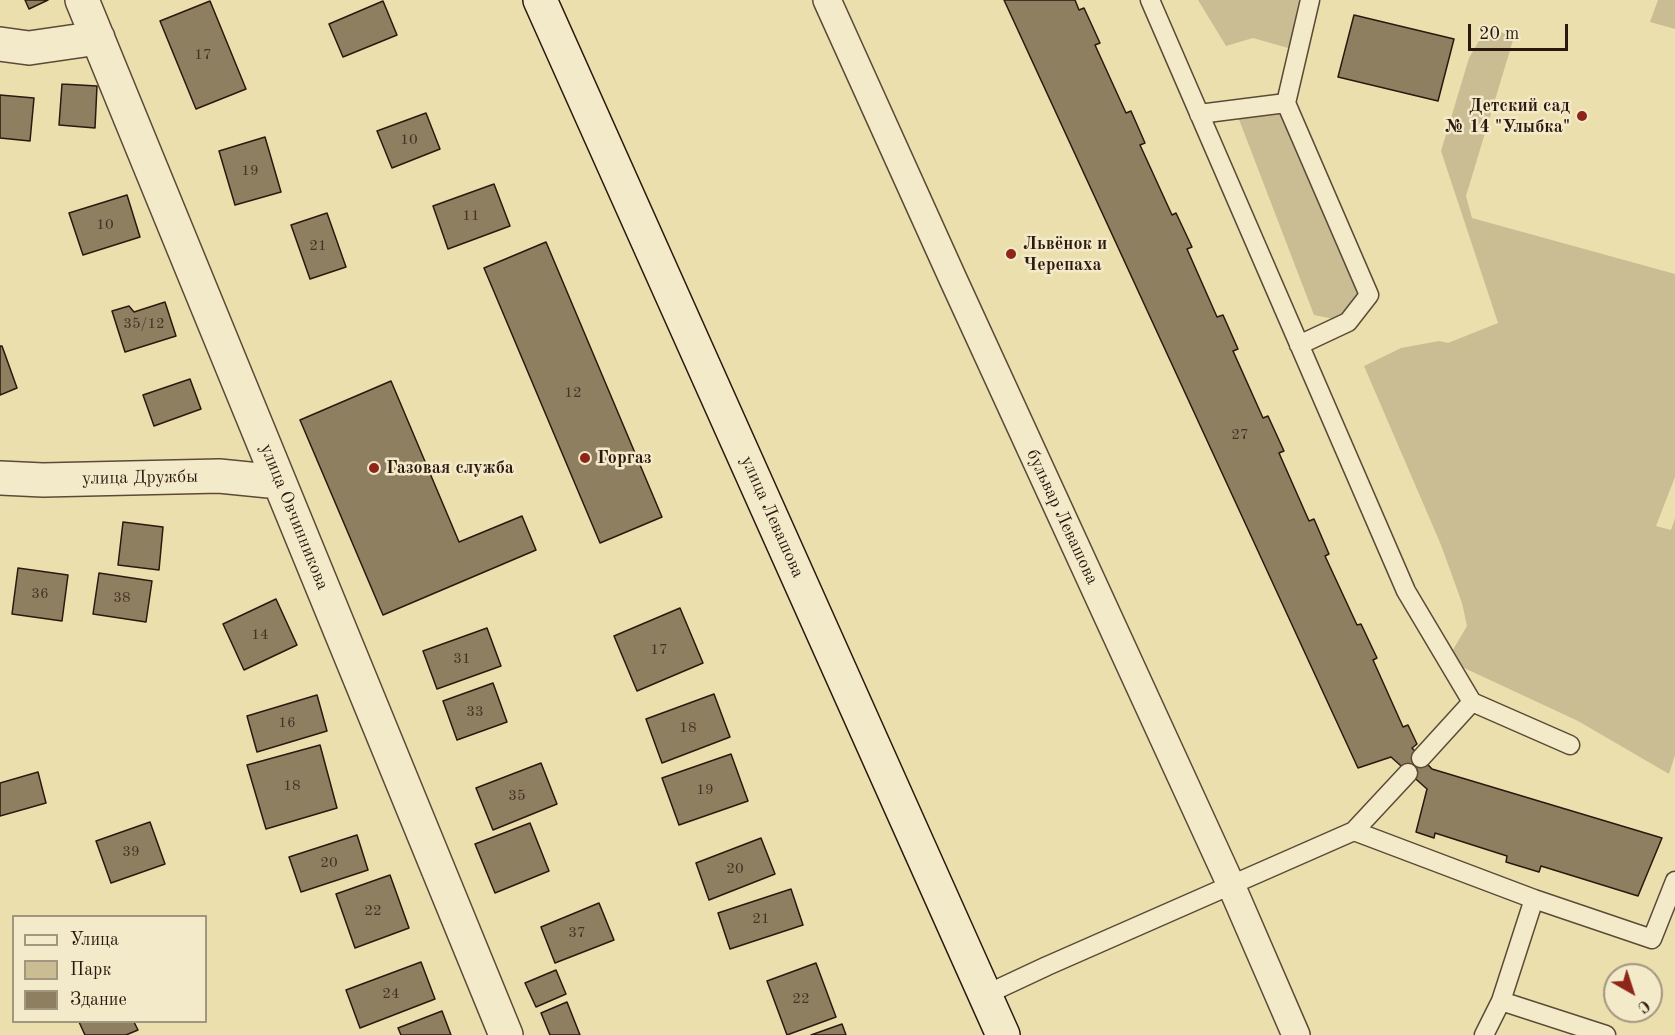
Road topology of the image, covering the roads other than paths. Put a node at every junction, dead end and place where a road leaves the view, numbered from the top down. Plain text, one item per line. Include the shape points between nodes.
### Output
1 (82, 0) edge
2 (540, 0) edge
3 (827, 0) edge
4 (1150, 0) edge
5 (1310, 0) edge
6 (98, 38) junction
7 (0, 44) edge
8 (1286, 102) junction
9 (1199, 114) junction
10 (1299, 345) junction
11 (0, 478) edge
12 (279, 482) junction
13 (1472, 702) junction
14 (1570, 745) dead end
15 (1421, 758) dead end
16 (1408, 773) dead end
17 (1354, 831) junction
18 (1675, 881) edge
19 (1231, 885) junction
20 (1534, 899) junction
21 (985, 994) junction
22 (1501, 1001) junction
23 (506, 1035) edge
24 (1003, 1035) edge
25 (1296, 1035) edge
26 (1484, 1035) edge
27 (1606, 1035) edge

1 - 6 street, улица Овчинникова
2 - 21 street, улица Левашова
3 - 19 street, бульвар Левашова
4 - 9 lane
5 - 8 lane
6 - 7 street via 29,48
6 - 12 street, улица Овчинникова
8 - 9 lane
8 - 10 lane via 1369,295 1348,322
9 - 10 lane
10 - 13 lane via 1406,591
11 - 12 street, улица Дружбы via 219,476
12 - 23 street, улица Овчинникова
13 - 14 lane
13 - 15 lane
16 - 17 lane
17 - 19 lane
17 - 20 lane
18 - 20 lane via 1652,939
19 - 21 lane
19 - 25 street, бульвар Левашова
20 - 22 lane
21 - 24 street, улица Левашова
22 - 26 lane
22 - 27 lane

